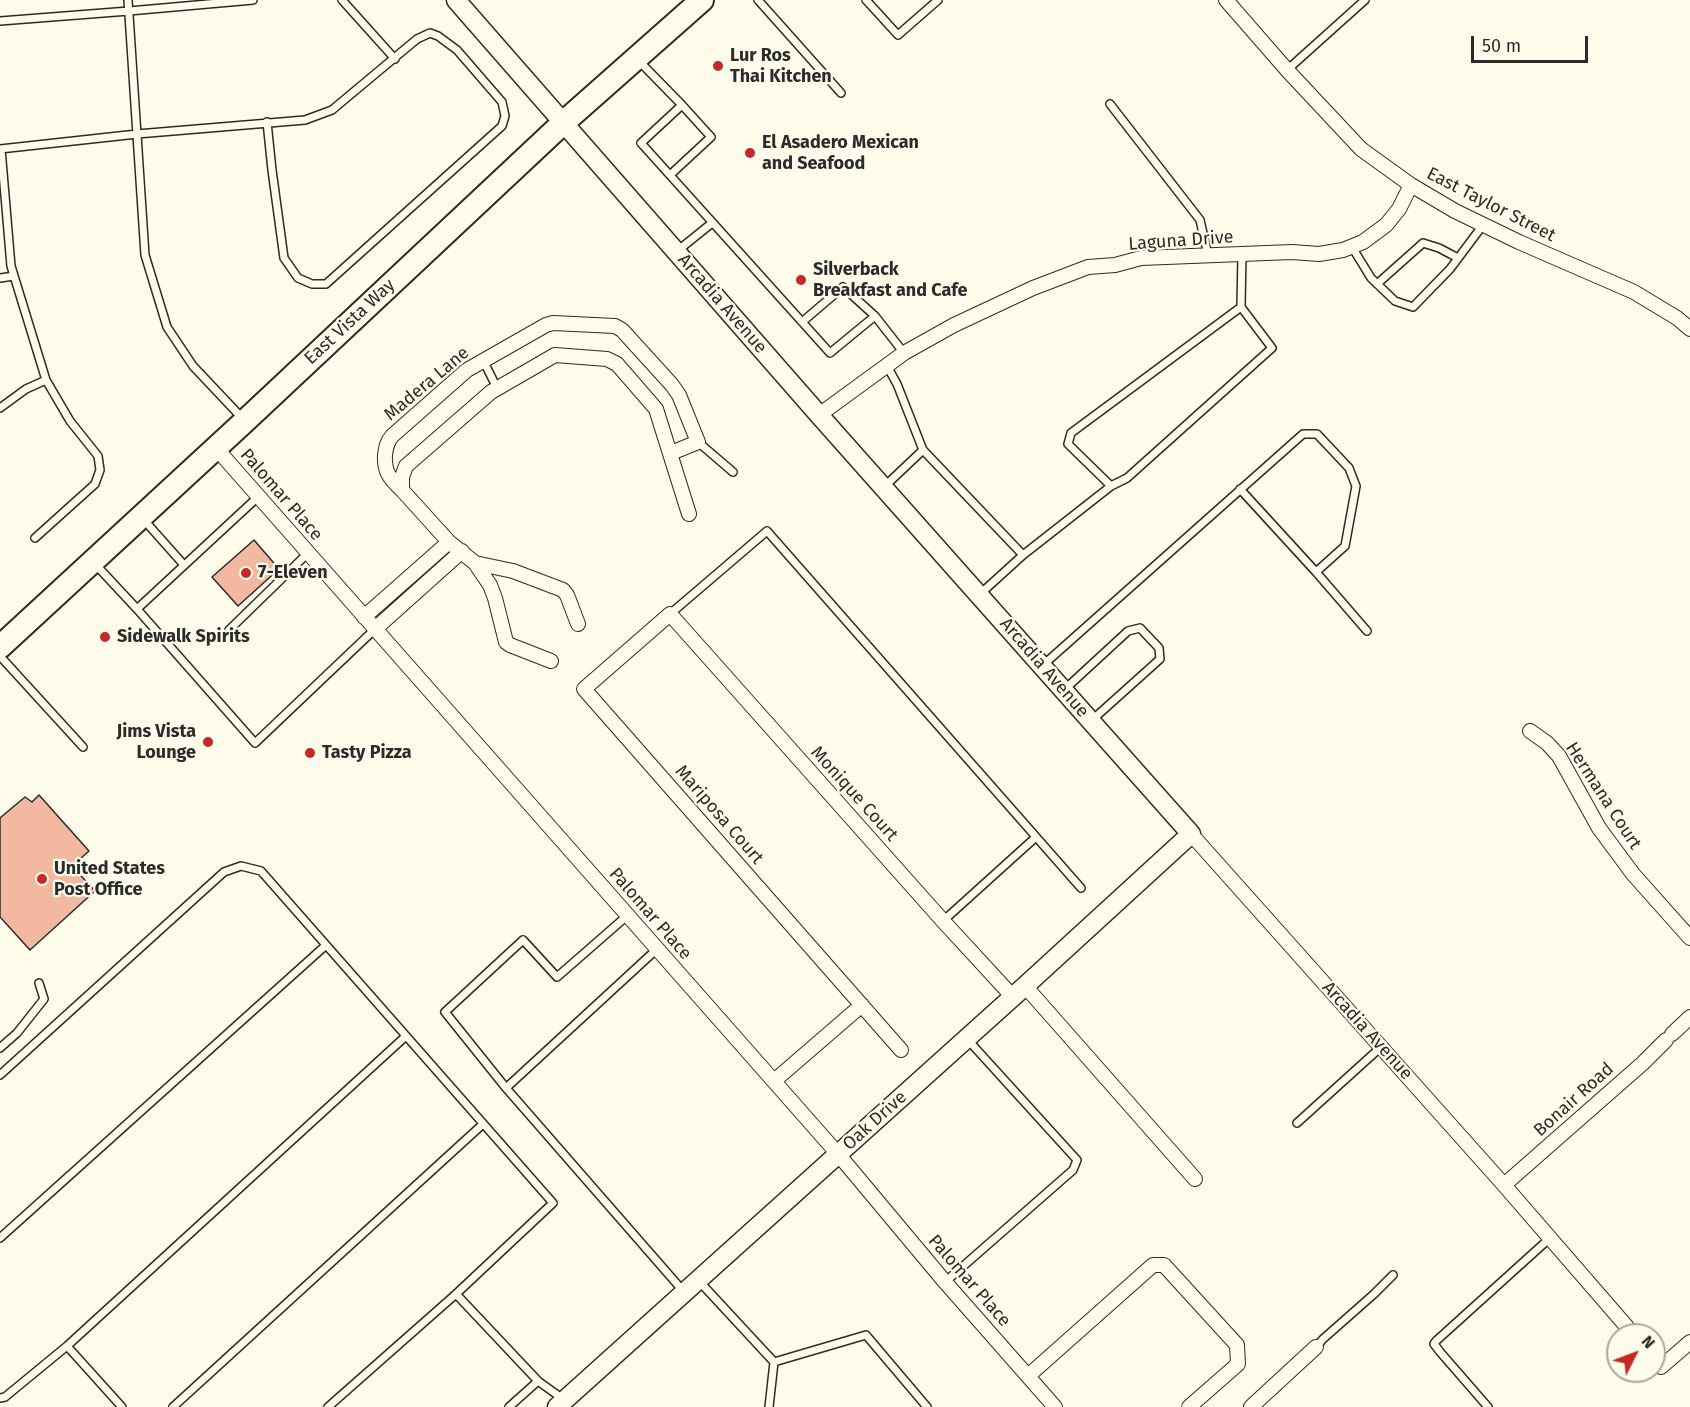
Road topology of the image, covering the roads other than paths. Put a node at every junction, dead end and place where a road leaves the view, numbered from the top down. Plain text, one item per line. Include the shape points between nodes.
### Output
1 (128, 0) edge
2 (253, 0) edge
3 (342, 0) edge
4 (456, 0) edge
5 (702, 0) edge
6 (758, 0) edge
7 (866, 0) edge
8 (938, 0) edge
9 (1226, 0) edge
10 (1365, 0) edge
11 (129, 11) junction
12 (0, 21) edge
13 (637, 58) junction
14 (395, 59) junction
15 (1287, 70) junction
16 (841, 93) dead end
17 (1110, 104) dead end
18 (682, 105) junction
19 (267, 122) junction
20 (563, 123) junction
21 (136, 134) junction
22 (1, 149) edge
23 (670, 175) junction
24 (1412, 185) junction
25 (712, 223) junction
26 (1483, 225) junction
27 (1352, 247) junction
28 (676, 252) junction
29 (1242, 254) junction
30 (1208, 255) junction
31 (1458, 258) junction
32 (14, 276) junction
33 (0, 278) edge
34 (1377, 284) junction
35 (1241, 307) junction
36 (875, 316) junction
37 (802, 322) junction
38 (1690, 329) edge
39 (904, 353) junction
40 (483, 360) junction
41 (887, 366) junction
42 (46, 380) junction
43 (497, 388) junction
44 (0, 408) edge
45 (819, 415) junction
46 (245, 421) junction
47 (698, 442) junction
48 (215, 447) junction
49 (923, 450) junction
50 (671, 453) junction
51 (733, 472) dead end
52 (1111, 486) junction
53 (884, 487) junction
54 (1240, 489) junction
55 (402, 490) junction
56 (259, 496) junction
57 (689, 514) dead end
58 (141, 516) junction
59 (35, 538) dead end
60 (449, 542) junction
61 (462, 552) junction
62 (308, 553) junction
63 (1023, 555) junction
64 (92, 561) junction
65 (475, 563) junction
66 (184, 565) junction
67 (1316, 572) junction
68 (979, 595) junction
69 (136, 609) junction
70 (670, 614) junction
71 (364, 617) junction
72 (578, 624) dead end
73 (375, 629) junction
74 (229, 630) dead end
75 (1367, 631) dead end
76 (0, 646) edge
77 (0, 656) edge
78 (551, 661) dead end
79 (1042, 666) junction
80 (1064, 690) junction
81 (1091, 721) junction
82 (1530, 731) dead end
83 (83, 747) dead end
84 (1191, 834) junction
85 (1036, 837) junction
86 (1081, 888) dead end
87 (628, 915) junction
88 (942, 921) junction
89 (1690, 938) edge
90 (325, 945) junction
91 (657, 949) junction
92 (39, 983) dead end
93 (1019, 991) junction
94 (862, 1005) junction
95 (1690, 1017) edge
96 (406, 1036) junction
97 (967, 1038) junction
98 (1382, 1047) junction
99 (0, 1048) edge
100 (901, 1050) dead end
101 (0, 1076) edge
102 (774, 1081) junction
103 (506, 1089) junction
104 (1297, 1123) dead end
105 (483, 1124) junction
106 (838, 1154) junction
107 (1195, 1179) dead end
108 (1504, 1185) junction
109 (0, 1238) edge
110 (1550, 1238) junction
111 (1393, 1275) dead end
112 (698, 1280) junction
113 (945, 1282) junction
114 (684, 1293) junction
115 (456, 1294) junction
116 (1624, 1323) edge
117 (1690, 1342) edge
118 (67, 1346) junction
119 (1316, 1347) joint
120 (1666, 1358) edge
121 (774, 1362) junction
122 (1028, 1376) junction
123 (538, 1381) junction
124 (0, 1398) edge
125 (565, 1405) edge
126 (122, 1407) edge
127 (173, 1407) edge
128 (328, 1407) edge
129 (509, 1407) edge
130 (769, 1407) edge
131 (927, 1407) edge
132 (1055, 1407) edge
133 (1189, 1407) edge
134 (1251, 1407) edge
135 (1488, 1407) edge

1 - 11 lane
2 - 11 lane
3 - 14 lane
4 - 20 street, Arcadia Avenue
5 - 13 main road, East Vista Way
6 - 16 lane
7 - 8 lane via 898,35
9 - 15 street, East Taylor Street
10 - 15 lane
11 - 12 lane
11 - 21 lane
13 - 18 lane
13 - 20 main road, East Vista Way
14 - 19 lane via 332,110 305,120
14 - 19 lane via 417,39 430,33 438,36 457,50 501,102 505,116 502,126 326,284 298,278 284,258
15 - 24 street, East Taylor Street via 1361,148
17 - 30 lane via 1200,220
18 - 23 lane via 641,143
18 - 23 lane via 711,137
19 - 21 lane
20 - 28 street, Arcadia Avenue
20 - 46 main road, East Vista Way
21 - 22 lane
21 - 46 lane via 145,255 167,327 193,366
22 - 32 lane
23 - 25 lane
24 - 26 street, East Taylor Street
24 - 27 street, Laguna Drive via 1400,209 1386,225
25 - 28 lane
25 - 37 lane
26 - 31 lane
26 - 38 street, East Taylor Street via 1634,292
27 - 29 street, Laguna Drive via 1319,254
27 - 34 lane
28 - 45 street, Arcadia Avenue
29 - 30 street, Laguna Drive
29 - 35 lane
30 - 39 street, Laguna Drive via 1141,258 1088,267 1023,292
31 - 34 lane via 1423,243
31 - 34 lane via 1413,307 1395,301
32 - 33 lane
32 - 42 lane
35 - 52 lane via 1272,348 1127,478
35 - 52 lane via 1071,433 1068,444
36 - 37 lane via 843,287
36 - 37 lane via 830,353
36 - 39 lane
39 - 41 street, Laguna Drive
40 - 43 lane
40 - 47 street, Madera Lane via 553,323 615,326 672,386
40 - 55 street, Madera Lane via 388,442 387,473
41 - 45 street, Laguna Drive
41 - 49 lane
42 - 44 lane via 26,388
42 - 59 lane via 70,421 98,456 100,470 95,484
43 - 50 street via 555,355 612,360 656,409
43 - 55 street via 406,466
45 - 53 street, Arcadia Avenue
46 - 48 main road, East Vista Way
47 - 50 street
47 - 51 lane
48 - 56 street, Palomar Place
48 - 58 main road, East Vista Way
49 - 53 lane
49 - 63 lane
50 - 57 street
52 - 63 lane
53 - 68 street, Arcadia Avenue
54 - 67 lane
54 - 67 lane via 1303,434 1317,434 1349,468 1356,486 1345,546
54 - 79 lane
55 - 60 street, Madera Lane
56 - 62 street, Palomar Place
56 - 66 lane
58 - 64 main road, East Vista Way
58 - 66 lane
60 - 61 street, Madera Lane
60 - 71 street
61 - 65 street
61 - 73 street
62 - 71 street, Palomar Place
62 - 74 lane
63 - 68 lane
64 - 69 lane
64 - 76 main road, East Vista Way
65 - 72 street via 513,571 563,590
65 - 78 street via 490,585 506,642
66 - 69 lane
67 - 75 lane
68 - 79 street, Arcadia Avenue
69 - 73 lane via 255,743
70 - 85 lane via 767,531
70 - 88 street, Monique Court
70 - 94 street, Mariposa Court via 584,689
71 - 73 street, Palomar Place
73 - 87 street, Palomar Place
77 - 83 lane
79 - 80 street, Arcadia Avenue
80 - 81 street, Arcadia Avenue
80 - 81 lane via 1128,631 1140,628 1159,648 1160,659
81 - 84 street, Arcadia Avenue
82 - 89 street, Hermana Court via 1559,756 1599,828 1633,874
84 - 93 street, Oak Drive
84 - 98 street, Arcadia Avenue
85 - 86 lane
85 - 88 lane
87 - 91 street, Palomar Place
87 - 103 lane via 557,977 523,940 445,1012
88 - 93 street, Monique Court
90 - 96 lane
90 - 101 lane via 261,871 241,866 224,872
90 - 109 lane
91 - 102 street, Palomar Place
91 - 103 lane
92 - 99 lane via 44,999
93 - 97 street, Oak Drive
93 - 107 street, Monique Court
94 - 100 street, Mariposa Court
94 - 102 street
95 - 108 street, Bonair Road
96 - 105 lane
96 - 118 lane
97 - 106 street, Oak Drive
97 - 113 lane via 1077,1160 1073,1170
98 - 104 lane
98 - 108 street, Arcadia Avenue
102 - 106 street, Palomar Place
103 - 114 lane
105 - 115 lane via 552,1203
105 - 127 lane
106 - 112 street, Oak Drive
106 - 113 street, Palomar Place
108 - 110 street, Arcadia Avenue
110 - 116 street, Arcadia Avenue
110 - 135 lane via 1434,1344
111 - 119 lane
112 - 114 street, Oak Drive
112 - 121 lane
113 - 122 street, Palomar Place
114 - 125 street, Oak Drive
115 - 123 lane
115 - 128 lane
117 - 120 street
118 - 124 lane
118 - 126 lane
119 - 134 street
121 - 130 lane
121 - 131 lane via 866,1335
122 - 132 street, Palomar Place
122 - 133 street via 1153,1265 1164,1265 1237,1345 1238,1365
123 - 125 lane
123 - 129 lane

